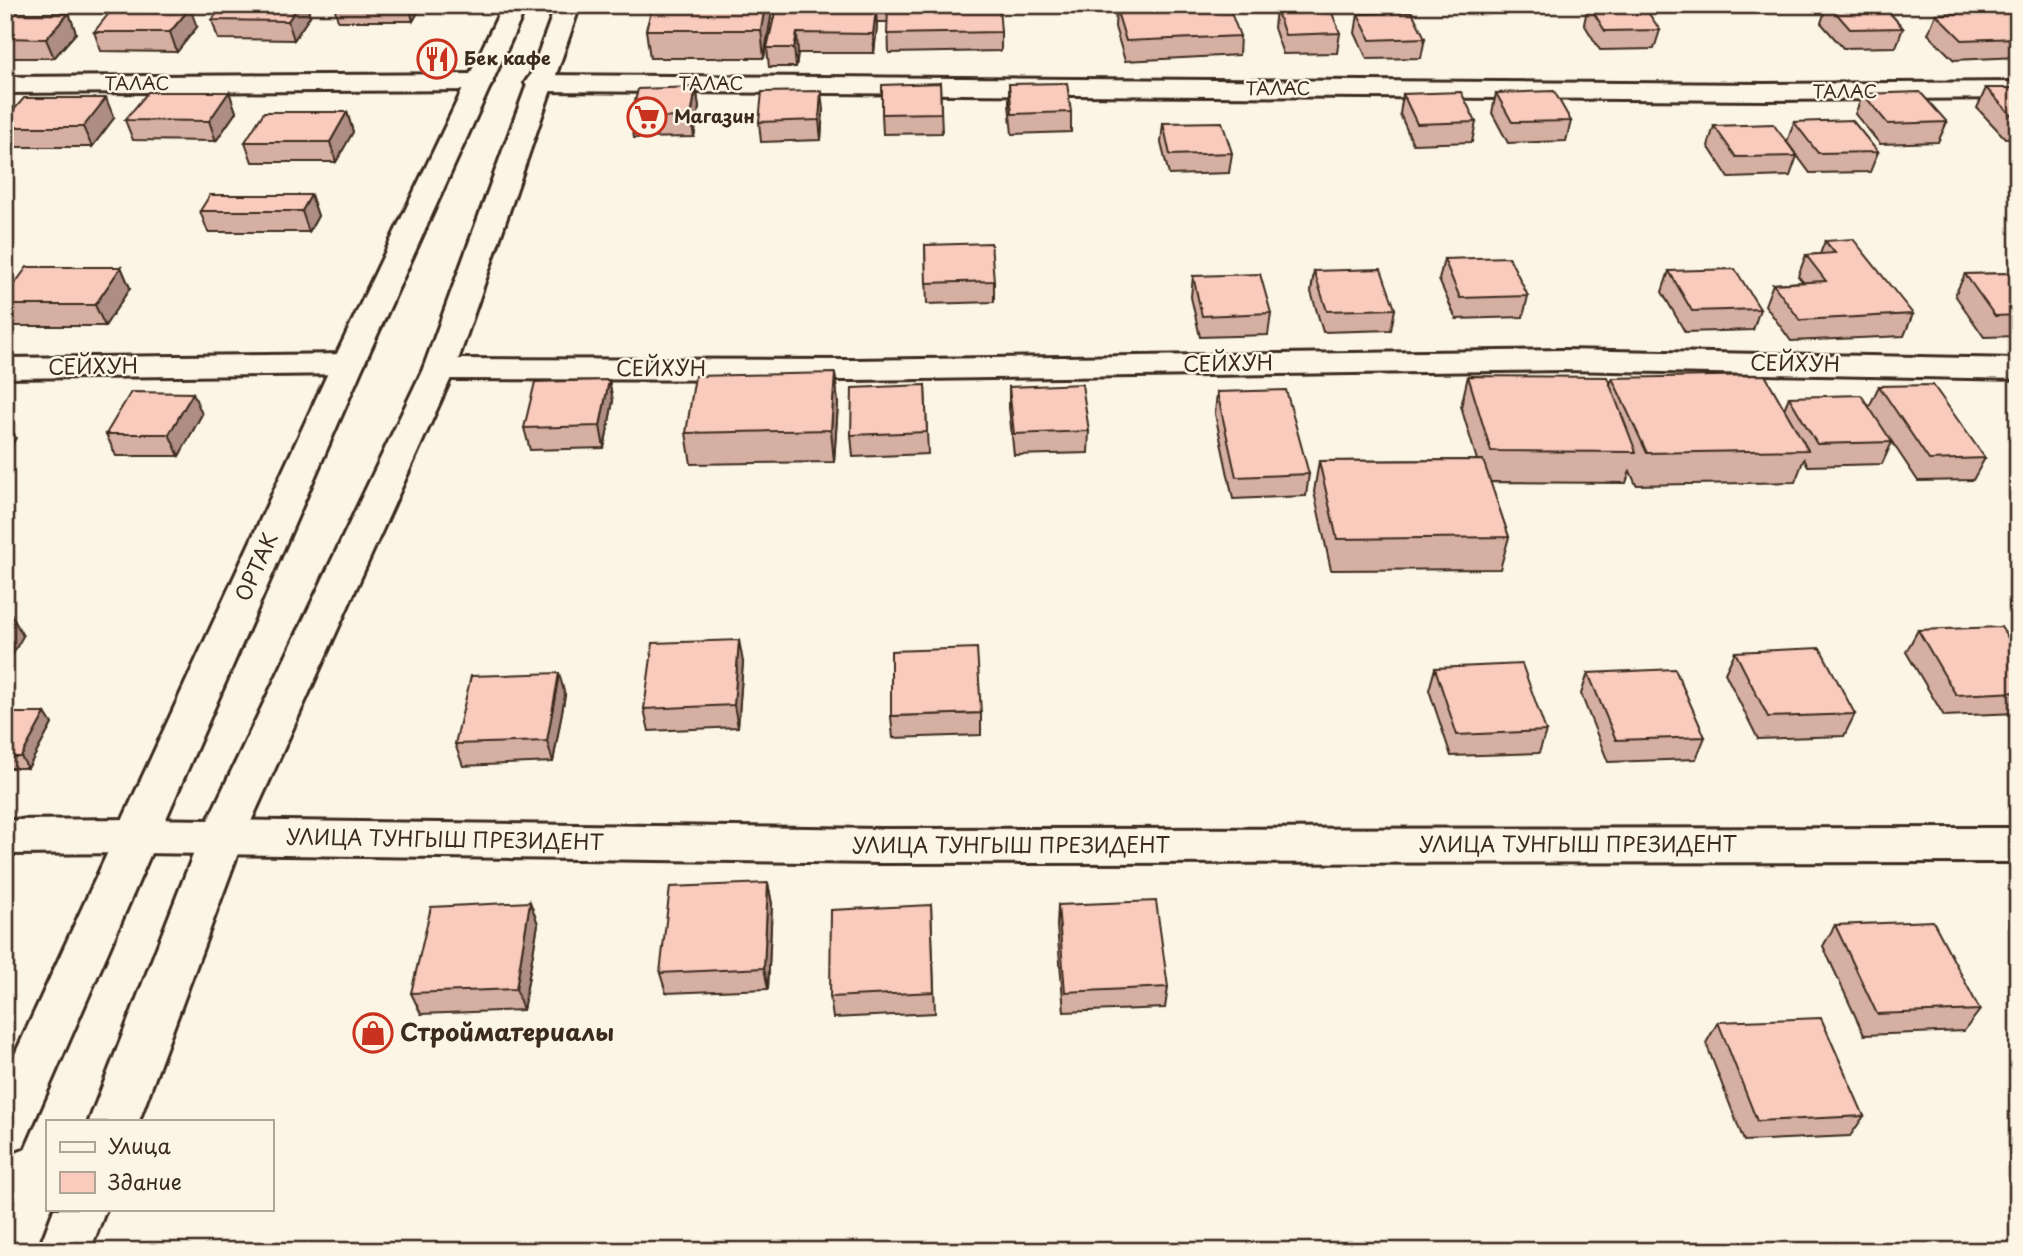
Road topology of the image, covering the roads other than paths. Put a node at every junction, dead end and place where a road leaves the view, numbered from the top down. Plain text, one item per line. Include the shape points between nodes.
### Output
1 (514, 5) edge
2 (568, 5) edge
3 (480, 82) junction
4 (538, 83) junction
5 (5, 85) edge
6 (2018, 90) edge
7 (348, 364) junction
8 (5, 368) edge
9 (439, 369) junction
10 (2018, 369) edge
11 (138, 836) junction
12 (5, 837) edge
13 (222, 837) junction
14 (2018, 845) edge
15 (114, 1120) edge
16 (5, 1131) edge
17 (80, 1210) edge
18 (64, 1251) edge

1 - 3 street, ОРТАК
2 - 4 street
3 - 5 street, ТАЛАС
3 - 7 street, ОРТАК
4 - 6 street, ТАЛАС
4 - 9 street
7 - 8 street, СЕЙХУН
7 - 11 street, ОРТАК
9 - 10 street, СЕЙХУН via 853,370 1562,360
9 - 13 street
11 - 12 street, УЛИЦА ТУНГЫШ ПРЕЗИДЕНТ
11 - 13 street, УЛИЦА ТУНГЫШ ПРЕЗИДЕНТ
11 - 16 street, ОРТАК
13 - 14 street, УЛИЦА ТУНГЫШ ПРЕЗИДЕНТ via 880,846
13 - 15 street
17 - 18 street

